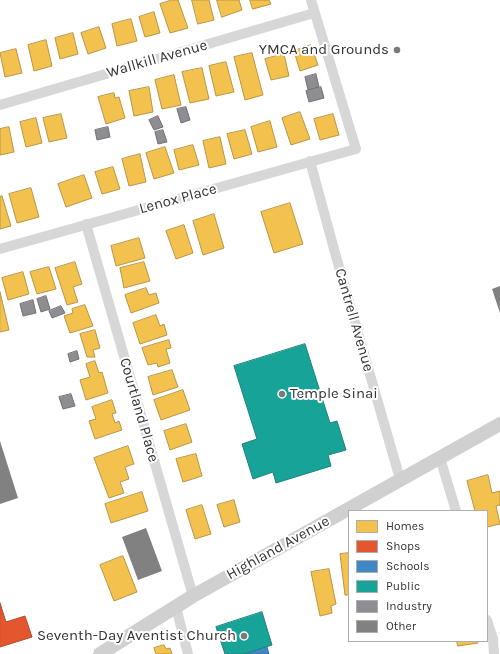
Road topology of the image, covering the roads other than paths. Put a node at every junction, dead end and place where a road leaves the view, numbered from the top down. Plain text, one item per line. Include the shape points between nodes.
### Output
1 (310, 0) edge
2 (314, 13) junction
3 (0, 105) edge
4 (310, 161) junction
5 (86, 224) junction
6 (0, 249) edge
7 (500, 424) edge
8 (440, 458) junction
9 (400, 479) junction
10 (456, 510) edge
11 (193, 596) junction
12 (176, 607) junction
13 (488, 622) edge
14 (496, 639) edge
15 (100, 654) edge
16 (188, 654) edge
17 (494, 654) edge

1 - 2 street
2 - 3 street, Wallkill Avenue
2 - 4 street, Lenox Place via 356,149
4 - 5 street, Lenox Place
4 - 9 street, Cantrell Avenue
5 - 6 street, Lenox Place
5 - 11 street, Courtland Place
7 - 8 street, Highland Avenue
8 - 9 street, Highland Avenue
8 - 10 street
9 - 11 street, Highland Avenue
11 - 12 street, Highland Avenue
12 - 15 street, Highland Avenue
12 - 16 street
13 - 14 street
14 - 17 street

